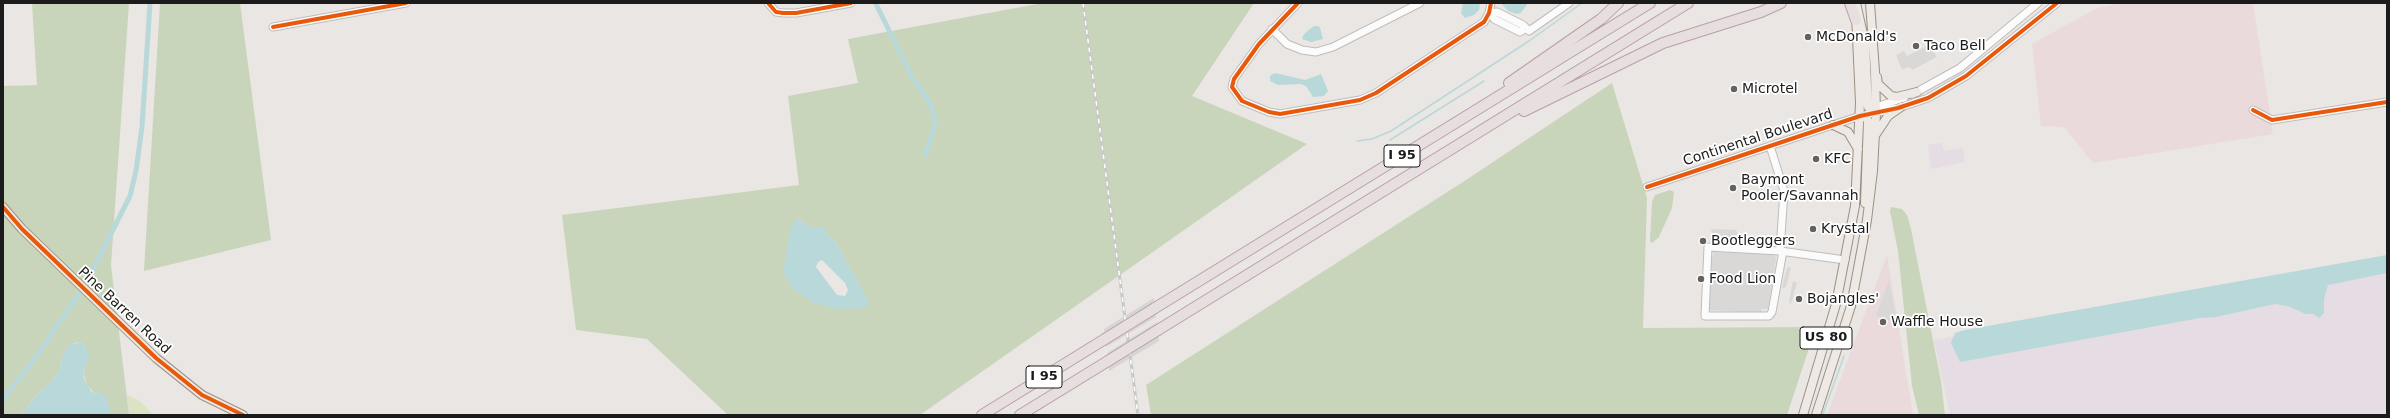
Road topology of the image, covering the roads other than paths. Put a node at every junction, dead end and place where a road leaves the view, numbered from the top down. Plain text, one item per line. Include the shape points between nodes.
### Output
1 (406, 3) edge
2 (768, 3) edge
3 (852, 3) edge
4 (1298, 3) edge
5 (1420, 3) edge
6 (1491, 3) edge
7 (1569, 3) edge
8 (1618, 3) edge
9 (1650, 3) edge
10 (1688, 3) edge
11 (1781, 3) edge
12 (1850, 3) edge
13 (1855, 3) edge
14 (1870, 3) edge
15 (2038, 3) edge
16 (2057, 3) edge
17 (1491, 14) junction
18 (1856, 20) junction
19 (274, 27) dead end
20 (1272, 29) junction
21 (1875, 71) junction
22 (1917, 92) junction
23 (2387, 102) edge
24 (1902, 107) junction
25 (1873, 110) junction
26 (2253, 110) dead end
27 (1860, 116) junction
28 (1453, 125) junction
29 (1833, 125) junction
30 (1487, 127) junction
31 (1875, 136) junction
32 (1770, 146) junction
33 (1859, 151) junction
34 (1647, 187) dead end
35 (3, 207) edge
36 (1865, 232) junction
37 (1782, 251) junction
38 (1845, 260) junction
39 (242, 415) edge
40 (982, 415) edge
41 (1020, 415) edge
42 (1803, 415) edge
43 (1816, 415) edge

1 - 19 street
2 - 3 street via 776,12 796,13
4 - 20 street
5 - 20 street via 1333,47 1316,52 1287,44
6 - 17 street
7 - 17 street via 1529,31 1525,29 1520,32 1515,25 1494,19
8 - 28 highway via 1601,19
9 - 28 highway, I 95
10 - 30 highway, I 95
11 - 30 highway via 1761,12 1663,43
12 - 18 highway
13 - 18 main road, US 80
13 - 25 main road via 1865,43
14 - 21 main road, US 80
15 - 22 street via 1960,68
16 - 24 street via 1966,76 1928,98
17 - 20 street via 1484,22 1376,93 1360,100 1280,114 1242,100 1232,87 1234,79 1258,44
18 - 27 main road, US 80
21 - 22 main road via 1878,84 1891,96
21 - 25 main road, US 80
22 - 25 street
23 - 26 street via 2272,120
24 - 25 street
24 - 31 main road via 1885,119
25 - 27 street, Continental Boulevard
25 - 31 main road, US 80
27 - 29 street, Continental Boulevard
27 - 33 main road, US 80
27 - 36 main road via 1865,116 1868,121
28 - 40 highway, I 95, bridge
29 - 32 street, Continental Boulevard
29 - 33 main road via 1848,132
30 - 41 highway, I 95, bridge
31 - 36 main road, US 80
32 - 34 street, Continental Boulevard
32 - 37 street via 1784,191
33 - 38 main road, US 80 via 1855,206
35 - 39 main road, Pine Barren Road via 22,229 156,358 202,395
36 - 43 main road, US 80 via 1851,306
37 - 37 street via 1708,247 1705,316 1769,316 1772,312
37 - 38 street
38 - 42 main road, US 80 via 1836,304

